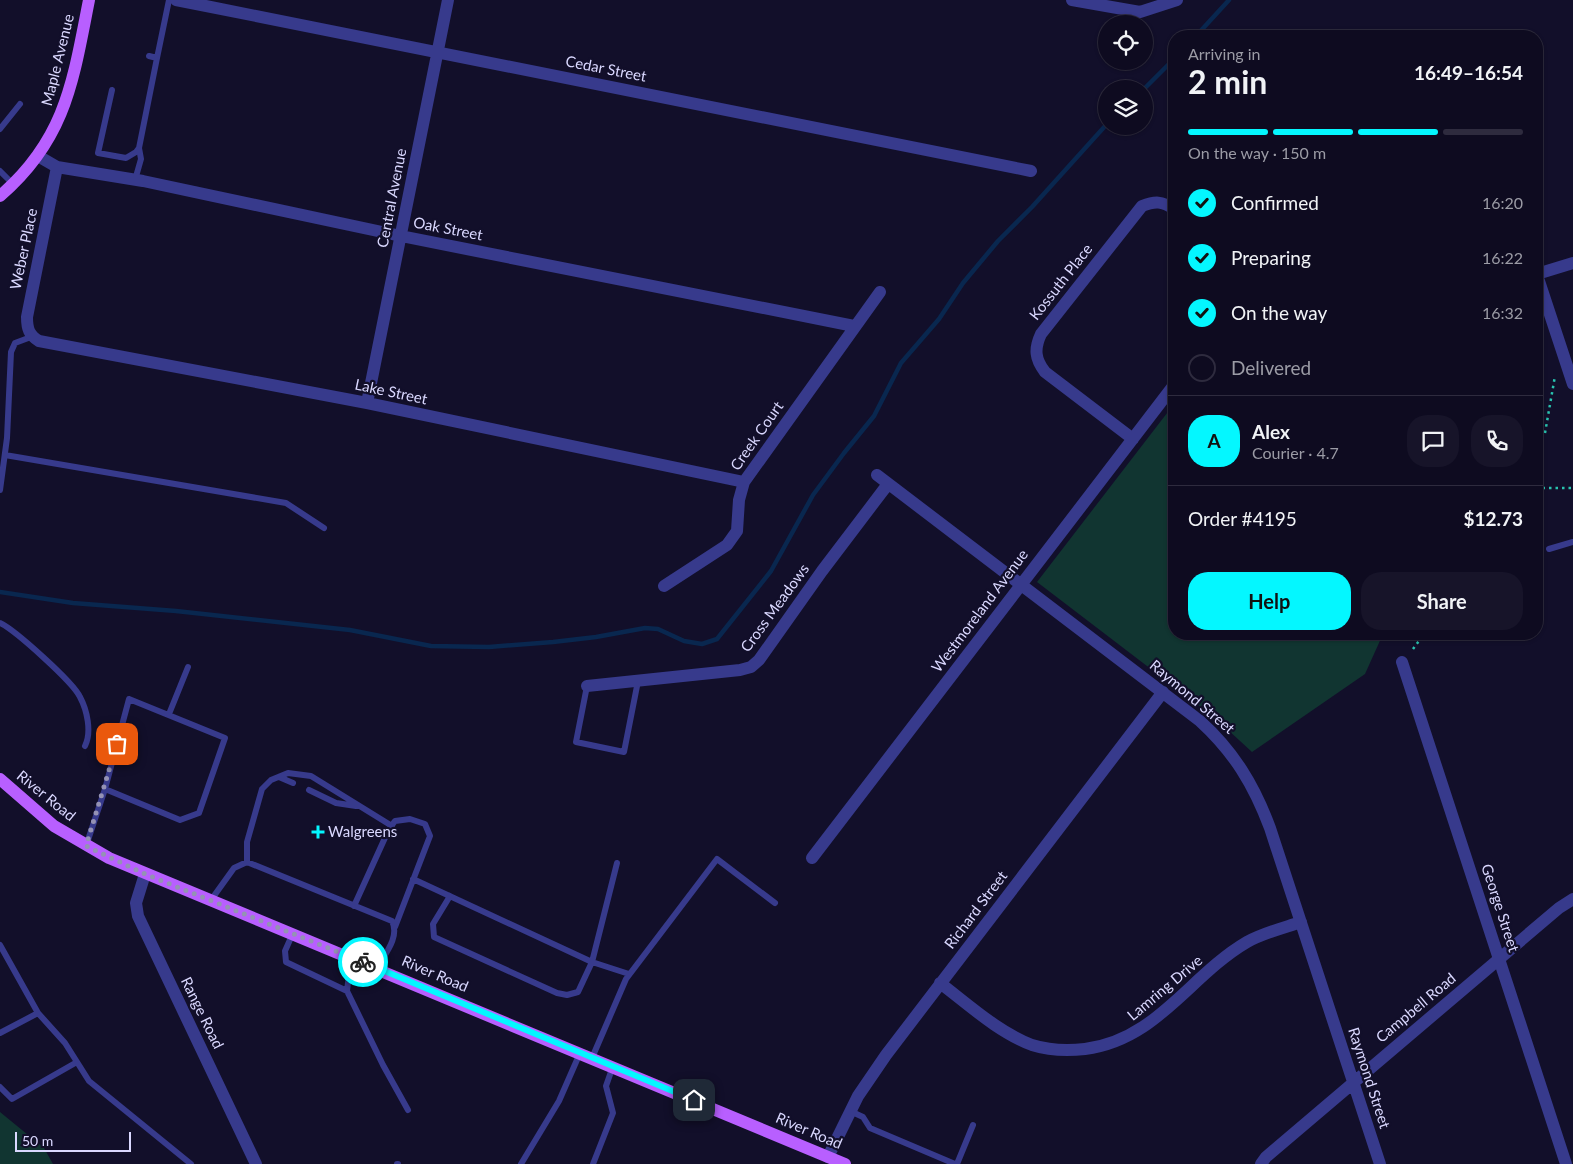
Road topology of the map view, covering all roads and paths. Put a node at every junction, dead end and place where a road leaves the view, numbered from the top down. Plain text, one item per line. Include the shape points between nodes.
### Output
1 (89, 0) edge
2 (169, 0) edge
3 (176, 0) edge
4 (448, 0) edge
5 (1072, 0) edge
6 (1177, 0) edge
7 (438, 52) junction
8 (149, 56) dead end
9 (157, 58) junction
10 (112, 90) dead end
11 (20, 104) dead end
12 (0, 130) edge
13 (139, 148) junction
14 (38, 156) junction
15 (58, 167) junction
16 (0, 171) edge
17 (1031, 171) dead end
18 (136, 180) junction
19 (13, 184) junction
20 (0, 196) edge
21 (1168, 205) edge
22 (401, 236) junction
23 (1573, 262) edge
24 (1543, 272) edge
25 (880, 292) dead end
26 (1543, 295) edge
27 (854, 326) junction
28 (31, 336) junction
29 (1556, 376) dead end
30 (1573, 384) edge
31 (1168, 393) edge
32 (0, 398) edge
33 (9, 398) junction
34 (367, 403) junction
35 (1545, 434) dead end
36 (4, 439) edge
37 (1133, 439) junction
38 (5, 456) junction
39 (877, 475) dead end
40 (744, 482) junction
41 (888, 484) junction
42 (0, 488) edge
43 (1543, 488) edge
44 (1573, 488) edge
45 (324, 528) dead end
46 (1573, 542) edge
47 (1549, 548) dead end
48 (1021, 584) junction
49 (664, 586) dead end
50 (0, 623) edge
51 (1420, 640) edge
52 (1413, 649) dead end
53 (1402, 662) dead end
54 (188, 667) dead end
55 (638, 681) junction
56 (587, 686) joint
57 (1163, 692) junction
58 (169, 714) junction
59 (85, 746) dead end
60 (279, 777) junction
61 (0, 779) edge
62 (292, 783) dead end
63 (105, 789) junction
64 (309, 790) dead end
65 (359, 806) junction
66 (392, 826) junction
67 (86, 846) junction
68 (812, 858) dead end
69 (246, 862) junction
70 (617, 863) dead end
71 (145, 874) junction
72 (413, 879) junction
73 (450, 896) junction
74 (1573, 899) edge
75 (211, 900) junction
76 (775, 903) dead end
77 (354, 906) junction
78 (1301, 922) junction
79 (395, 927) junction
80 (293, 933) junction
81 (0, 945) edge
82 (351, 957) junction
83 (1499, 958) junction
84 (592, 962) junction
85 (377, 968) junction
86 (629, 974) junction
87 (940, 983) junction
88 (347, 991) junction
89 (38, 1013) junction
90 (0, 1033) edge
91 (586, 1055) junction
92 (77, 1062) junction
93 (613, 1066) junction
94 (1353, 1083) junction
95 (0, 1087) edge
96 (408, 1110) dead end
97 (850, 1111) junction
98 (973, 1125) dead end
99 (828, 1157) junction
100 (191, 1164) edge
101 (256, 1164) edge
102 (521, 1164) edge
103 (593, 1164) edge
104 (845, 1164) edge
105 (956, 1164) edge
106 (1260, 1164) edge
107 (1380, 1164) edge
108 (1566, 1164) edge

1 - 14 main road, Maple Avenue via 70,92 52,134
2 - 9 lane
3 - 7 street, Cedar Street
4 - 7 street, Central Avenue
5 - 6 street via 1140,12
7 - 17 street, Cedar Street
7 - 22 street, Central Avenue
8 - 9 lane
9 - 13 lane
10 - 13 lane via 98,153 126,158
11 - 12 lane
13 - 18 lane via 141,159
14 - 15 street, Oak Street
14 - 19 main road, Maple Avenue
15 - 18 street, Oak Street
15 - 28 street, Weber Place via 27,317
16 - 19 lane
18 - 22 street, Oak Street
19 - 20 main road, Maple Avenue
21 - 37 street, Kossuth Place via 1153,202 1142,206 1037,342 1036,358 1045,372
22 - 27 street, Oak Street
22 - 34 street, Central Avenue
23 - 24 street
25 - 27 street, Creek Court
26 - 30 street
27 - 40 street, Creek Court
28 - 33 lane via 15,343 11,352
28 - 34 street, Lake Street via 39,341
29 - 35 path
31 - 37 street, Westmoreland Avenue
32 - 33 lane
33 - 36 lane
34 - 40 street, Lake Street
36 - 38 lane
37 - 48 street, Westmoreland Avenue
38 - 42 lane
38 - 45 lane via 286,503
39 - 41 street, Raymond Street
40 - 49 street, Creek Court via 737,531 728,545
41 - 48 street, Raymond Street
41 - 55 street, Cross Meadows via 751,667
43 - 44 path
46 - 47 lane
48 - 57 street, Raymond Street
48 - 68 street, Westmoreland Avenue
50 - 59 lane via 24,641 80,696 89,732
51 - 52 path
53 - 83 street, George Street
54 - 58 lane
55 - 56 street, Cross Meadows
55 - 56 lane via 624,752 576,742
57 - 78 street, Raymond Street via 1216,735 1242,767 1263,808
57 - 87 street, Richard Street
58 - 63 lane via 129,699
58 - 63 lane via 225,738 199,813 180,820
60 - 62 lane
60 - 65 lane via 294,773 311,776
60 - 69 lane via 262,789 246,842
61 - 67 main road, River Road via 54,826
63 - 67 lane
64 - 65 lane via 336,802
65 - 66 lane
66 - 72 lane via 395,821 410,819 425,824 430,836
66 - 77 lane
67 - 71 main road, River Road
69 - 75 lane via 234,868
69 - 77 lane
70 - 84 lane
71 - 75 main road, River Road
71 - 101 street, Range Road via 136,903 138,916
72 - 73 lane
72 - 79 lane
73 - 84 lane
73 - 84 lane via 433,924 434,936 567,995 578,992
74 - 83 street, Campbell Road
75 - 80 main road, River Road
76 - 86 lane via 717,859
77 - 79 lane via 392,922
78 - 87 street, Lamring Drive via 1248,942 1134,1034 1098,1048 1055,1050 1033,1045 1012,1036
78 - 94 street, Raymond Street
79 - 85 lane via 394,938
80 - 82 main road, River Road
80 - 88 lane via 285,951 286,962
81 - 89 lane
82 - 85 main road, River Road
82 - 88 lane
83 - 94 street, Campbell Road
83 - 108 street, George Street
84 - 86 lane
85 - 91 main road, River Road
86 - 91 lane
87 - 97 street, Richard Street via 871,1075
88 - 96 lane
89 - 90 lane
89 - 92 lane
91 - 93 main road, River Road
91 - 102 lane
92 - 95 lane via 12,1098
92 - 100 lane via 89,1081
93 - 99 main road, River Road
93 - 103 lane via 606,1086 613,1113
94 - 106 street, Campbell Road
94 - 107 street, Raymond Street
97 - 99 street, Richard Street
97 - 105 lane via 863,1117 870,1128
98 - 105 lane
99 - 104 main road, River Road

